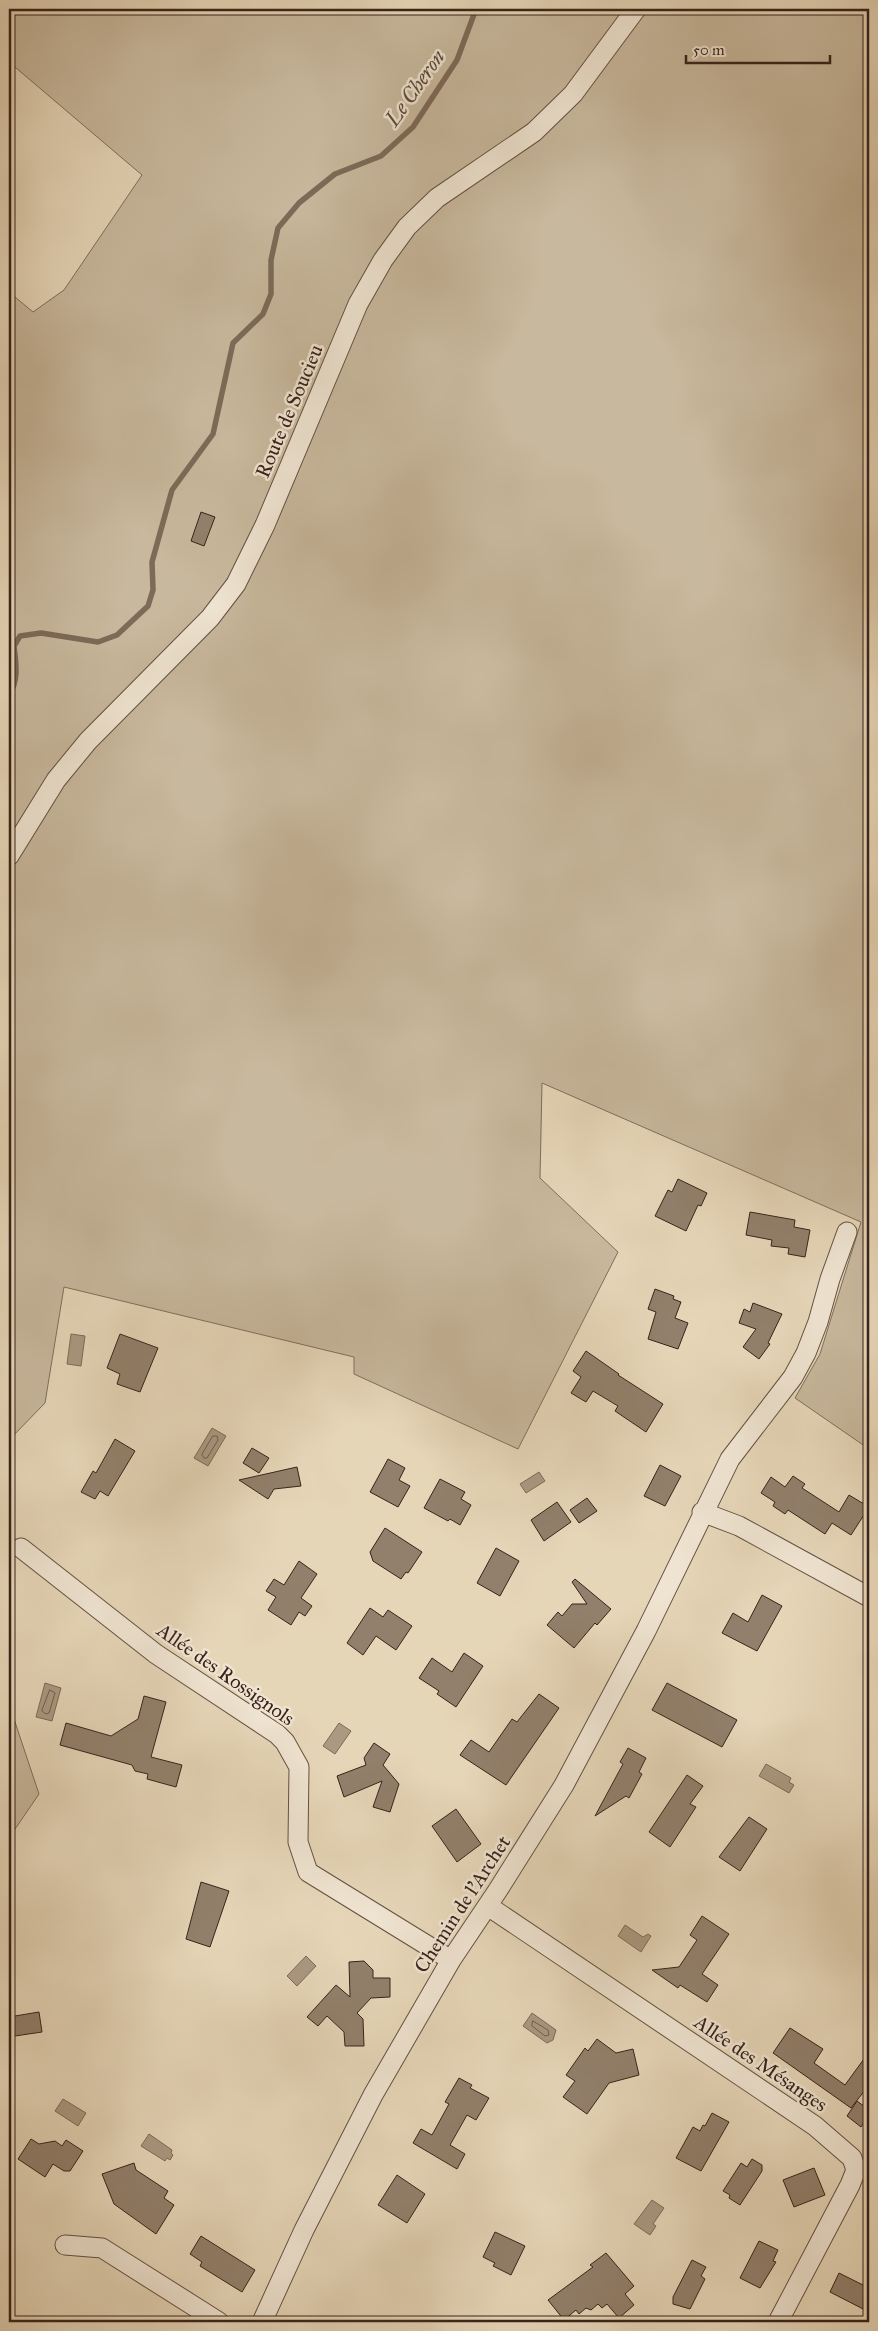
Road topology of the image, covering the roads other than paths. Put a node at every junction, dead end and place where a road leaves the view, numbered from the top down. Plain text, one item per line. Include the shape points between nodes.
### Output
1 (636, 9) edge
2 (9, 856) edge
3 (847, 1232) dead end
4 (702, 1512) junction
5 (21, 1548) dead end
6 (869, 1597) edge
7 (488, 1906) junction
8 (451, 1960) junction
9 (65, 2245) dead end
10 (219, 2322) edge
11 (262, 2322) edge
12 (778, 2322) edge

1 - 2 street, Route de Soucieu via 573,94 534,132 437,198 382,260 358,304 265,524 236,584 210,618 88,741 56,780
3 - 4 street, Chemin de l'Archet via 806,1353 793,1377 730,1459
4 - 6 street via 738,1526
4 - 7 street, Chemin de l'Archet via 646,1631 564,1785
5 - 8 street, Allée des Rossignols via 156,1654 281,1738 299,1767 298,1842 308,1872
7 - 8 street, Chemin de l'Archet
7 - 12 street, Allée des Mésanges via 815,2126 852,2158 856,2170 850,2185
8 - 11 street, Chemin de l'Archet via 373,2095 304,2230
9 - 10 street via 102,2248

